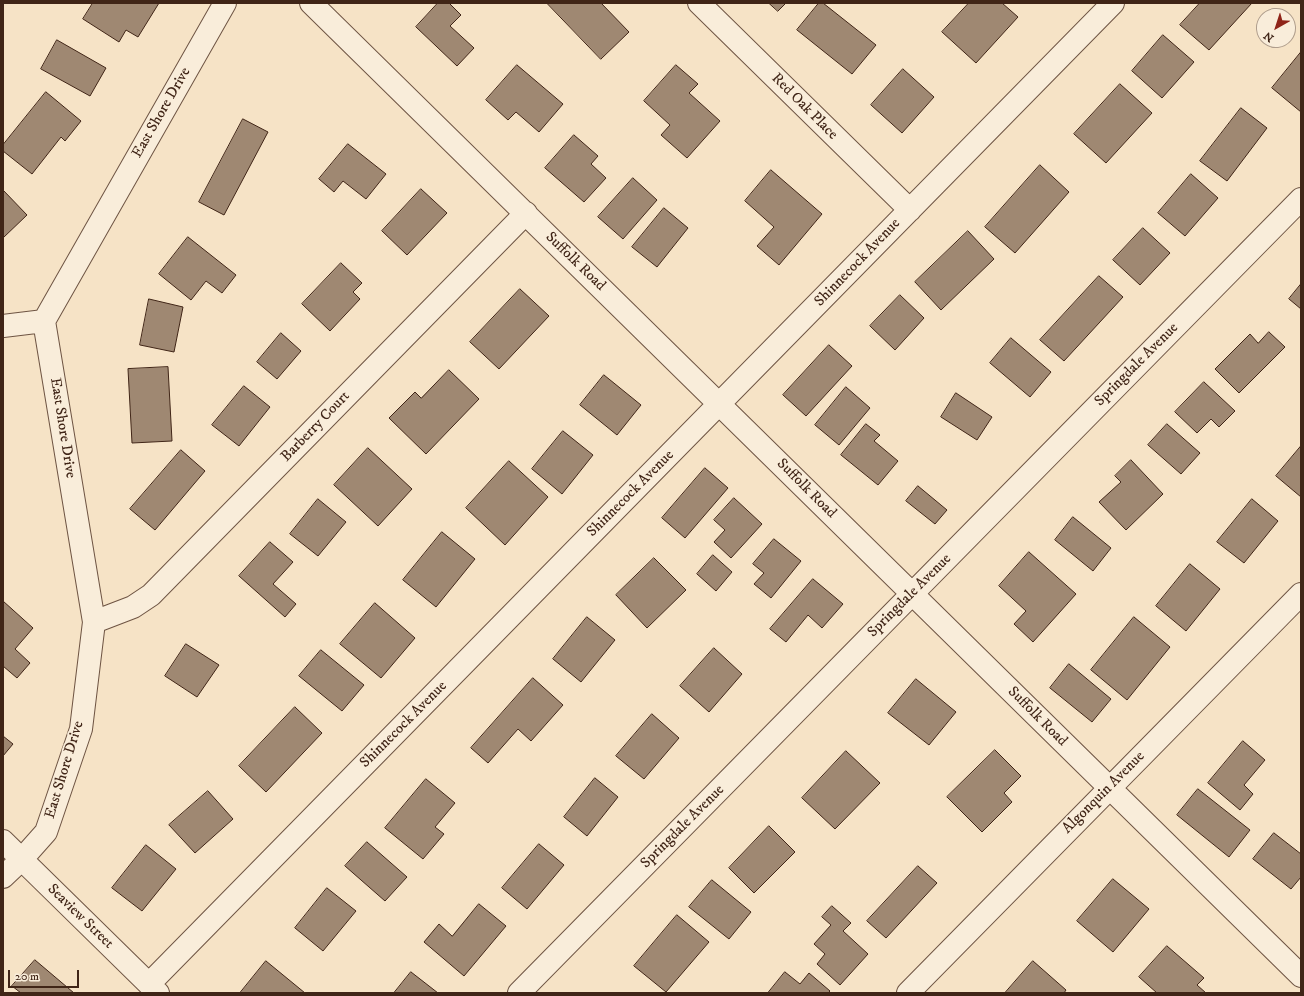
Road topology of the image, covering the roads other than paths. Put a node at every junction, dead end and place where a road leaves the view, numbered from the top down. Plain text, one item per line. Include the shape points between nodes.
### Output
1 (225, 3) edge
2 (311, 3) edge
3 (699, 3) edge
4 (1100, 7) edge
5 (1301, 199) edge
6 (910, 210) junction
7 (526, 213) junction
8 (44, 321) junction
9 (3, 326) edge
10 (720, 404) junction
11 (913, 594) junction
12 (1301, 594) edge
13 (94, 622) junction
14 (1110, 788) junction
15 (3, 841) edge
16 (22, 859) junction
17 (3, 877) edge
18 (1301, 976) edge
19 (153, 989) edge
20 (1301, 989) edge
21 (519, 993) edge
22 (908, 993) edge
23 (1297, 993) edge

1 - 8 street, East Shore Drive
2 - 7 street, Suffolk Road
3 - 6 street, Red Oak Place
4 - 6 street, Shinnecock Avenue
5 - 11 street, Springdale Avenue
6 - 10 street, Shinnecock Avenue
7 - 10 street, Suffolk Road
7 - 13 street, Barberry Court via 151,595 133,607
8 - 9 street
8 - 13 street, East Shore Drive
10 - 11 street, Suffolk Road
10 - 19 street, Shinnecock Avenue
11 - 14 street, Suffolk Road
11 - 21 street, Springdale Avenue
12 - 14 street, Algonquin Avenue
13 - 16 street, East Shore Drive via 80,729 46,832
14 - 18 street, Suffolk Road
14 - 22 street, Algonquin Avenue
15 - 16 street, Seaview Street
16 - 17 street, East Shore Drive
16 - 19 street, Seaview Street
20 - 23 street

